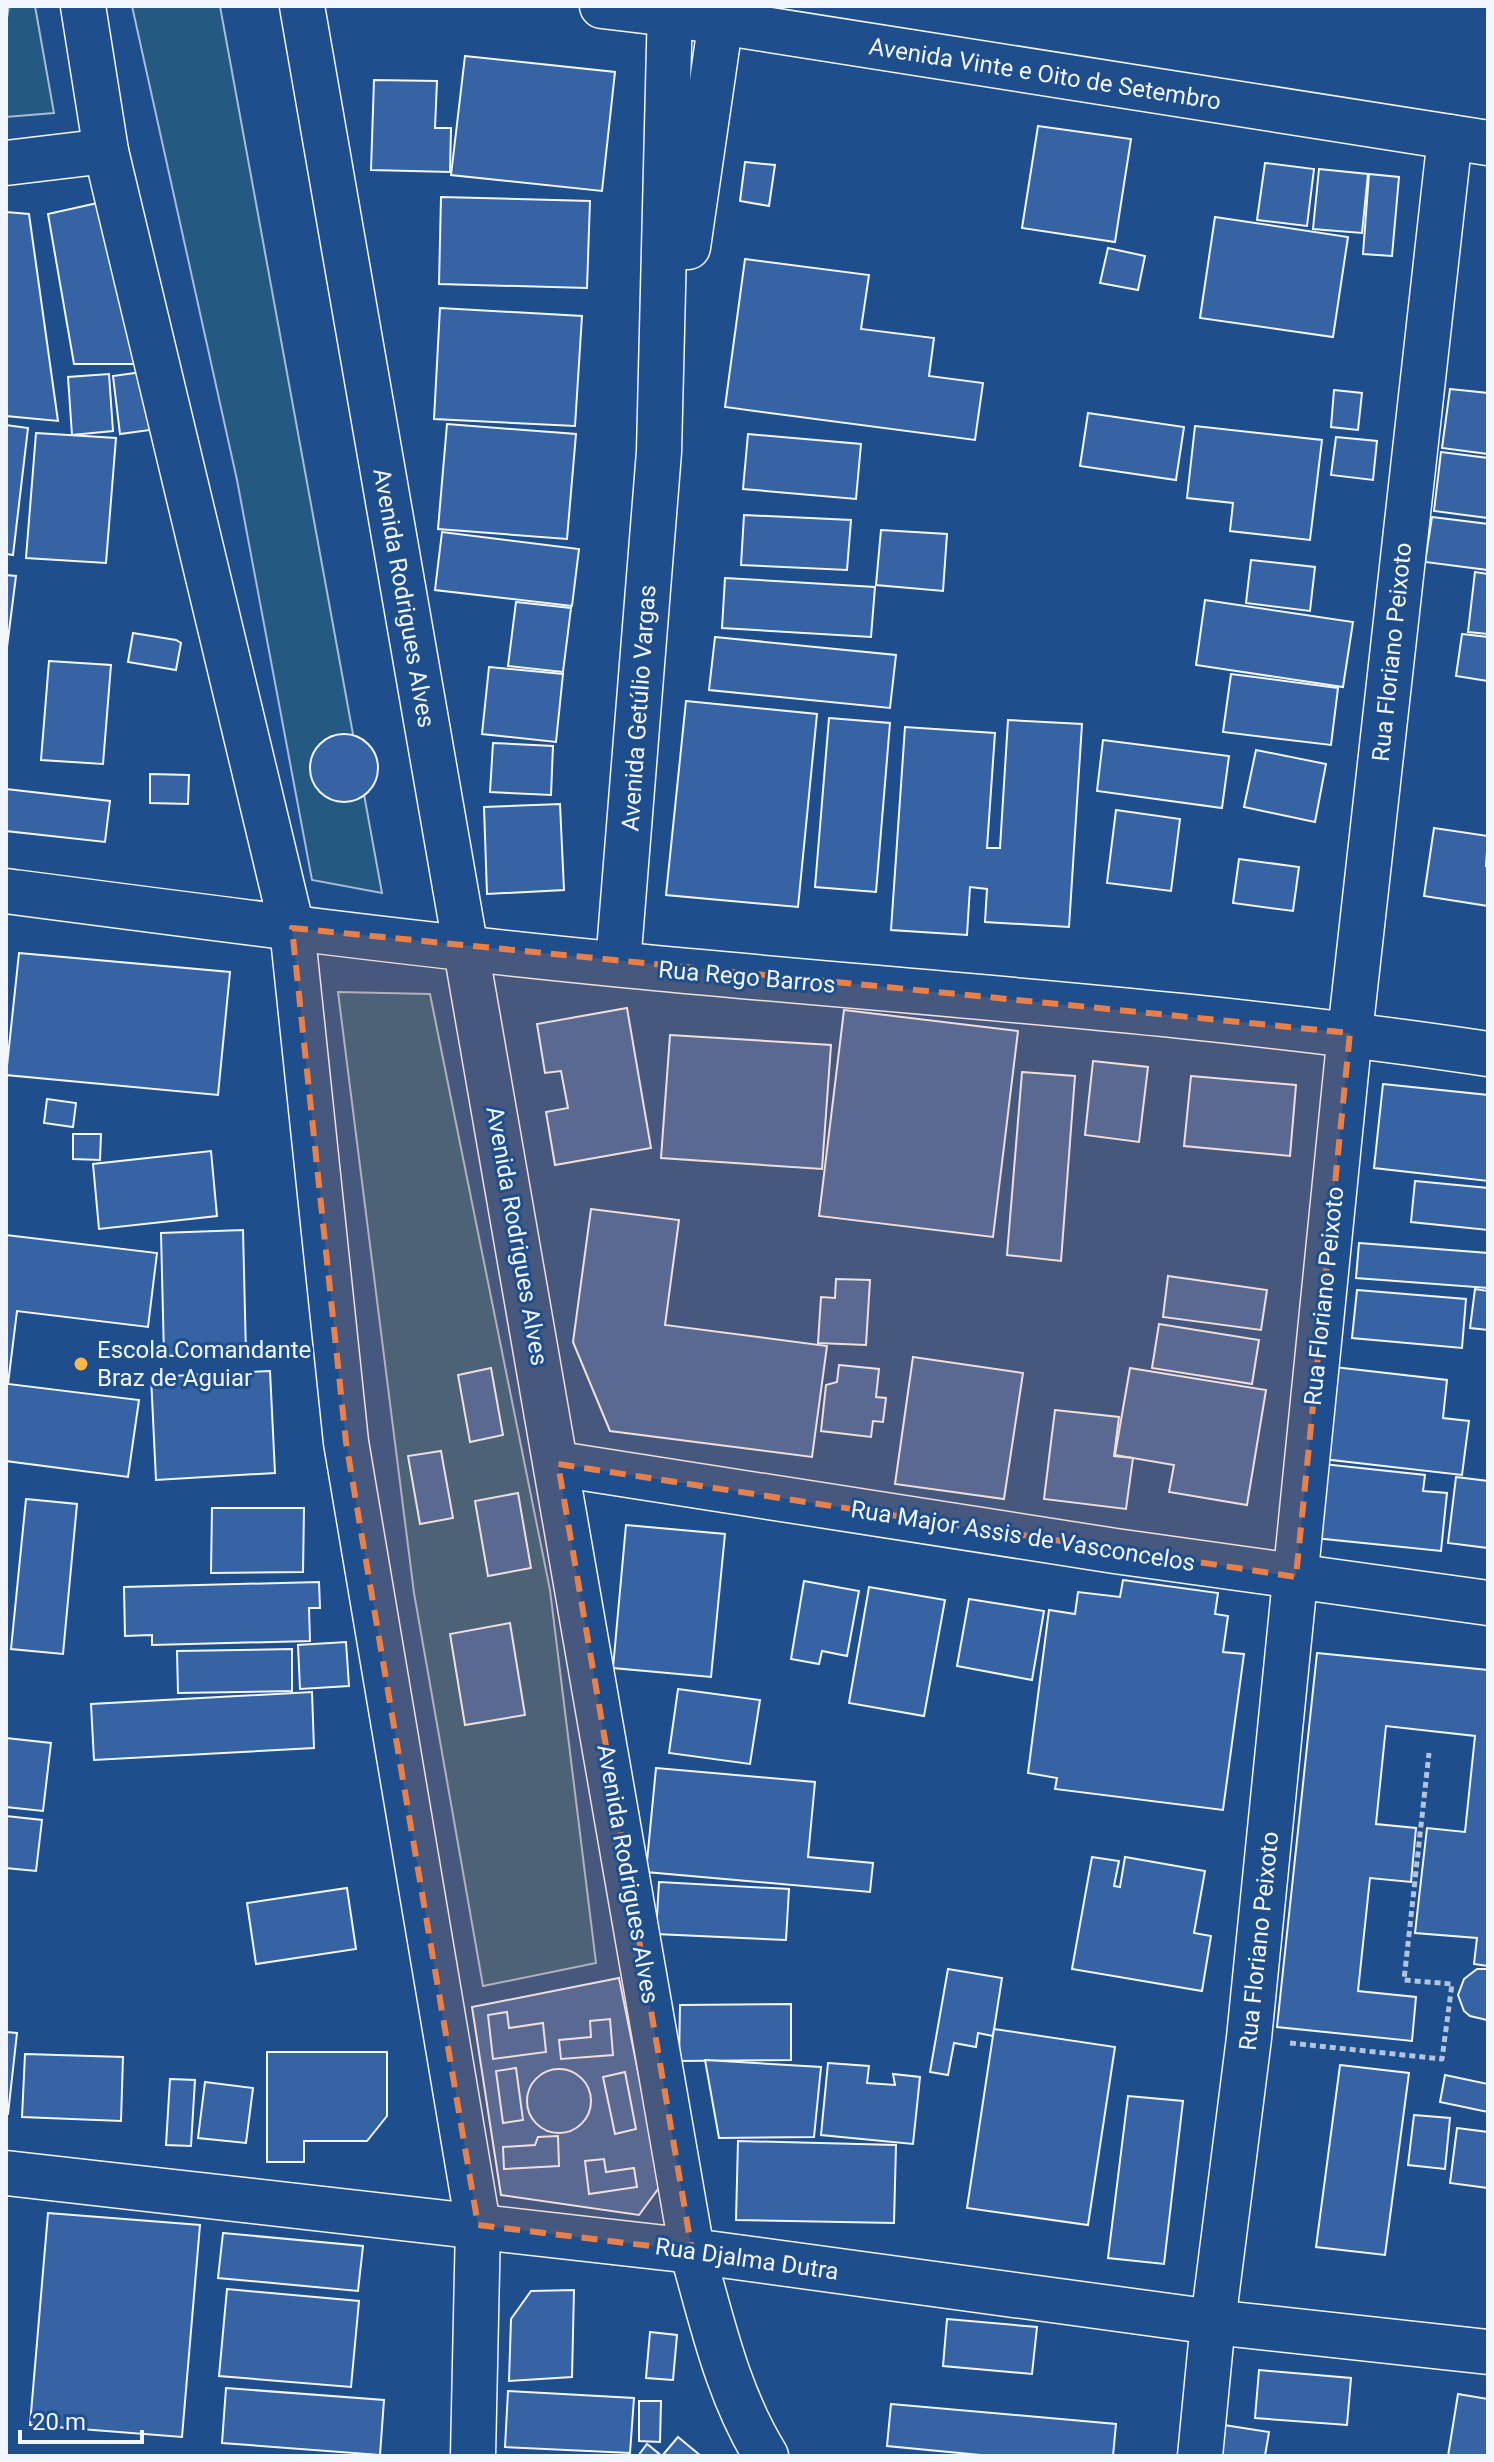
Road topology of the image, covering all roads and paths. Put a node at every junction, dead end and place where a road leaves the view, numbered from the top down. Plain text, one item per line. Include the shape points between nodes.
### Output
1 (83, 6) edge
2 (302, 6) edge
3 (602, 6) edge
4 (670, 10) edge
5 (722, 15) edge
6 (1469, 140) edge
7 (106, 151) junction
8 (6, 163) edge
9 (659, 452) junction
10 (6, 891) edge
11 (292, 928) junction
12 (465, 947) junction
13 (618, 964) junction
14 (1350, 1033) junction
15 (1488, 1054) edge
16 (558, 1464) junction
17 (1296, 1577) junction
18 (1488, 1603) edge
19 (1429, 1753) dead end
20 (1249, 2038) junction
21 (6, 2173) edge
22 (478, 2225) junction
23 (692, 2251) junction
24 (1213, 2322) junction
25 (1488, 2352) edge
26 (473, 2456) edge
27 (766, 2456) edge
28 (1200, 2456) edge

1 - 7 street
2 - 12 street, Avenida Rodrigues Alves
3 - 4 street, Avenida Vinte e Oito de Setembro
4 - 5 street, Avenida Vinte e Oito de Setembro
4 - 9 street, Avenida Getúlio Vargas
5 - 6 street, Avenida Vinte e Oito de Setembro
5 - 9 street, Avenida Getúlio Vargas
6 - 14 street, Rua Floriano Peixoto
7 - 8 street
7 - 11 street
9 - 13 street, Avenida Getúlio Vargas
10 - 11 street, Rua Rego Barros
11 - 12 street, Rua Rego Barros
11 - 22 street via 346,1442
12 - 13 street, Rua Rego Barros
12 - 16 street, Avenida Rodrigues Alves
13 - 14 street, Rua Rego Barros
14 - 15 street, Rua Rego Barros
14 - 17 street, Rua Floriano Peixoto
16 - 17 street, Rua Major Assis de Vasconcelos
16 - 23 street, Avenida Rodrigues Alves
17 - 18 street, Rua Major Assis de Vasconcelos
17 - 20 street, Rua Floriano Peixoto
19 - 20 path via 1404,1980 1452,1984 1442,2059
20 - 24 street, Rua Floriano Peixoto
21 - 22 street, Rua Djalma Dutra
22 - 23 street, Rua Djalma Dutra
22 - 26 street
23 - 24 street, Rua Djalma Dutra
23 - 27 street, Avenida Rodrigues Alves via 728,2376
24 - 25 street, Rua Djalma Dutra
24 - 28 street, Rua Floriano Peixoto

